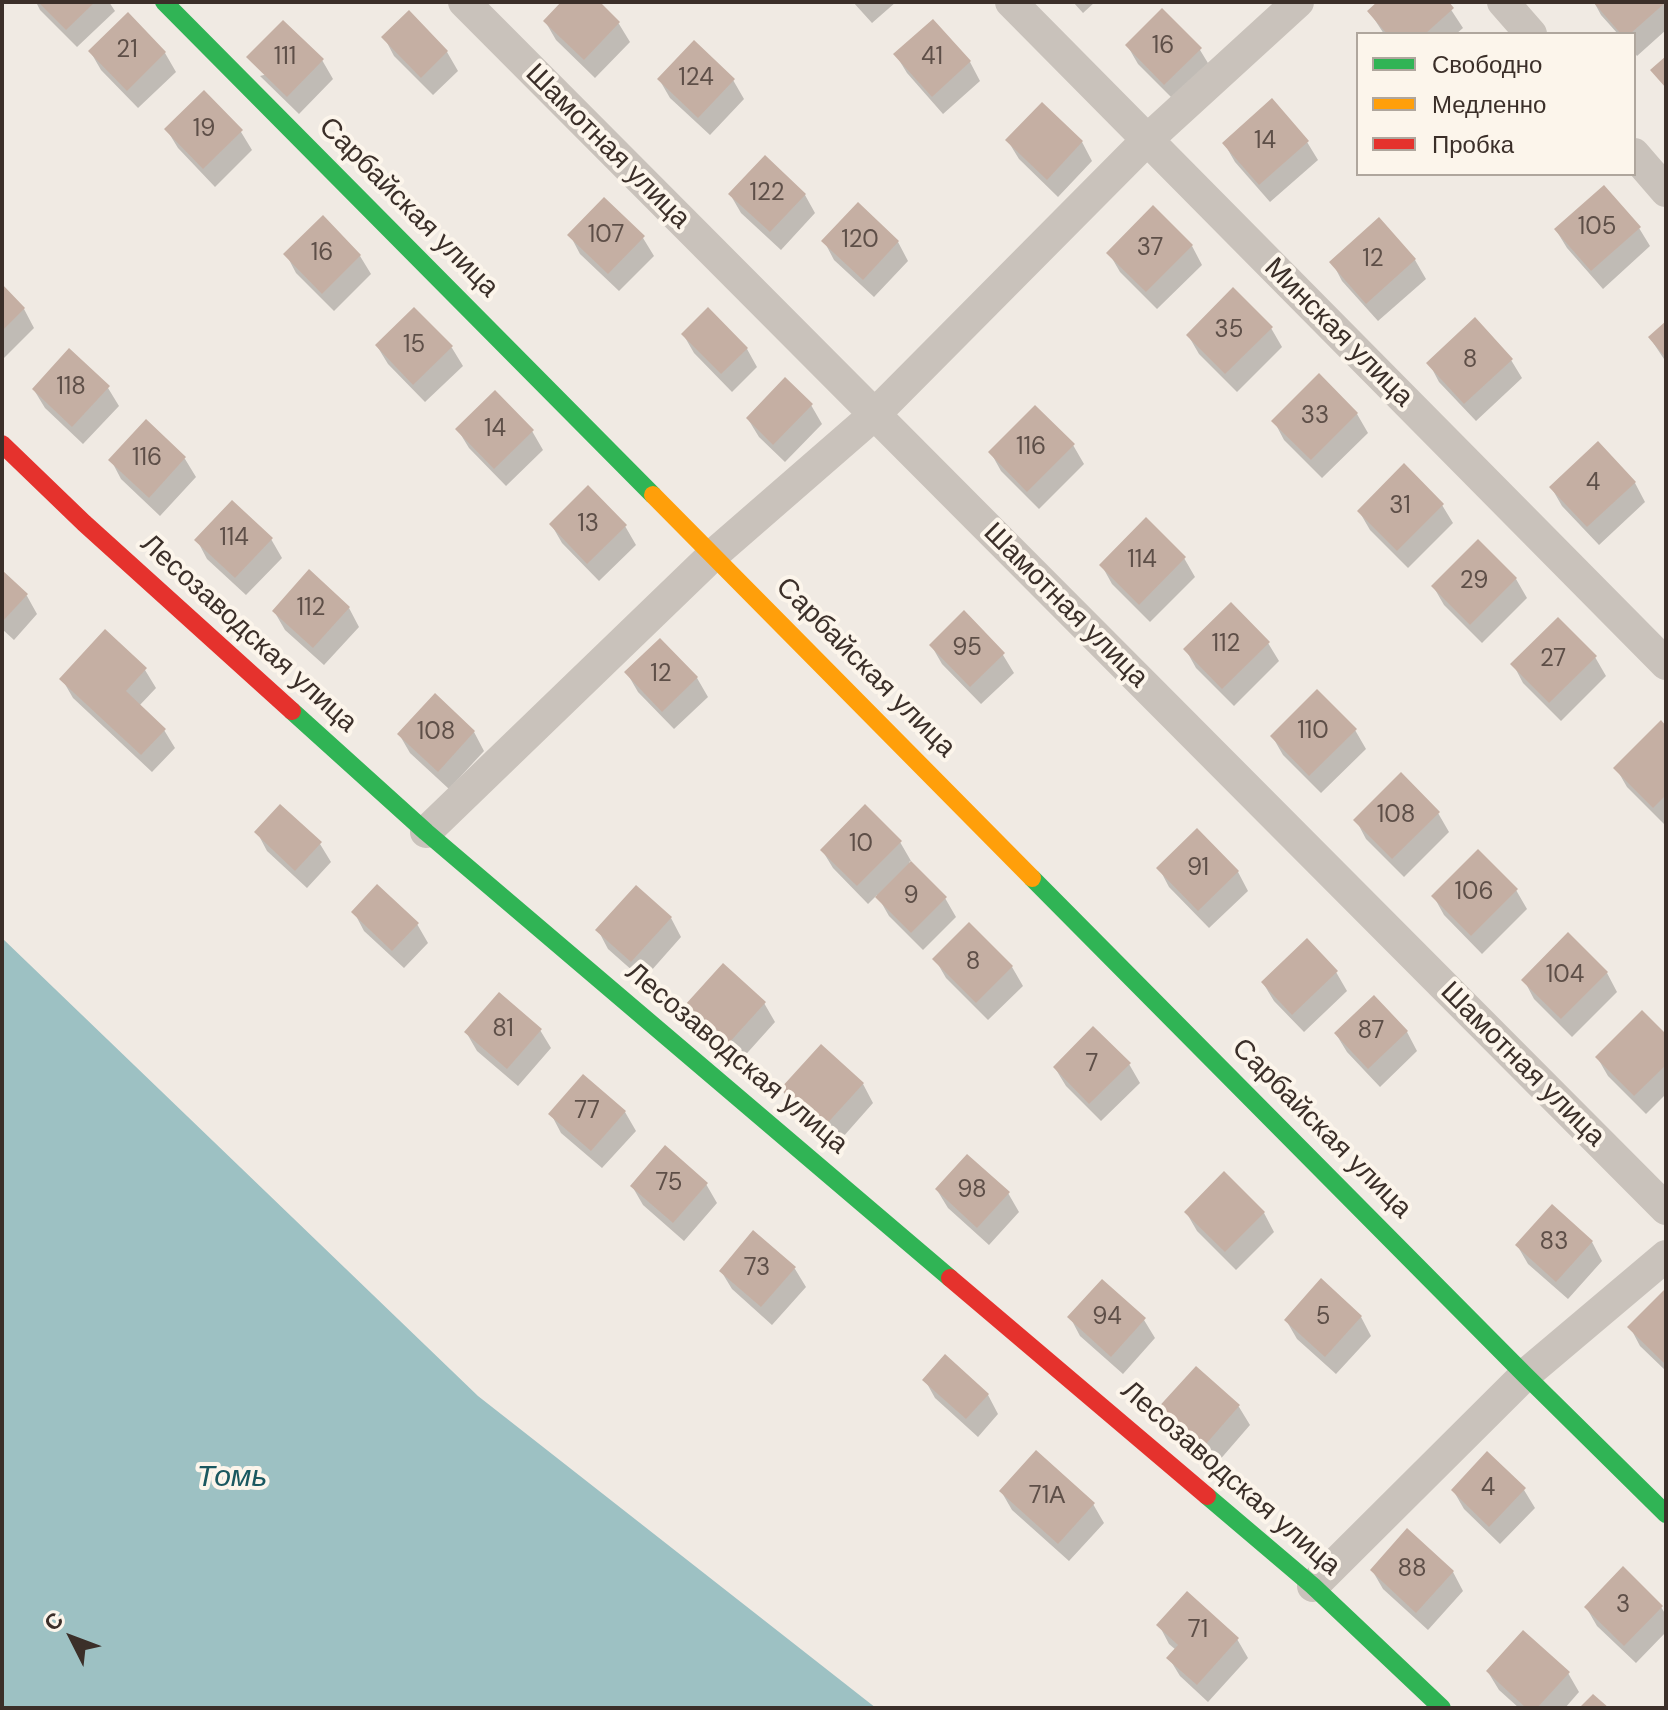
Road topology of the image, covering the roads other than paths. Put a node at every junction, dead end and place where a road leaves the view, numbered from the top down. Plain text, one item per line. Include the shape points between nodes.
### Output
1 (164, 2) edge
2 (464, 2) edge
3 (1011, 2) edge
4 (1298, 2) edge
5 (1503, 2) edge
6 (1529, 32) edge
7 (1147, 140) junction
8 (1636, 156) edge
9 (1666, 191) edge
10 (874, 415) junction
11 (2, 444) edge
12 (713, 555) junction
13 (1666, 664) edge
14 (426, 832) junction
15 (1666, 1209) edge
16 (1666, 1256) edge
17 (1525, 1375) junction
18 (1666, 1514) edge
19 (1313, 1586) junction
20 (1442, 1708) edge

1 - 12 street, Сарбайская улица
2 - 10 street, Шамотная улица
3 - 7 street, Минская улица
4 - 7 street
5 - 6 street
7 - 10 street
7 - 13 street, Минская улица
8 - 9 street
10 - 12 street
10 - 15 street, Шамотная улица
11 - 14 street, Лесозаводская улица
12 - 14 street
12 - 17 street, Сарбайская улица
14 - 19 street, Лесозаводская улица
16 - 17 street
17 - 18 street, Сарбайская улица
17 - 19 street
19 - 20 street, Лесозаводская улица

